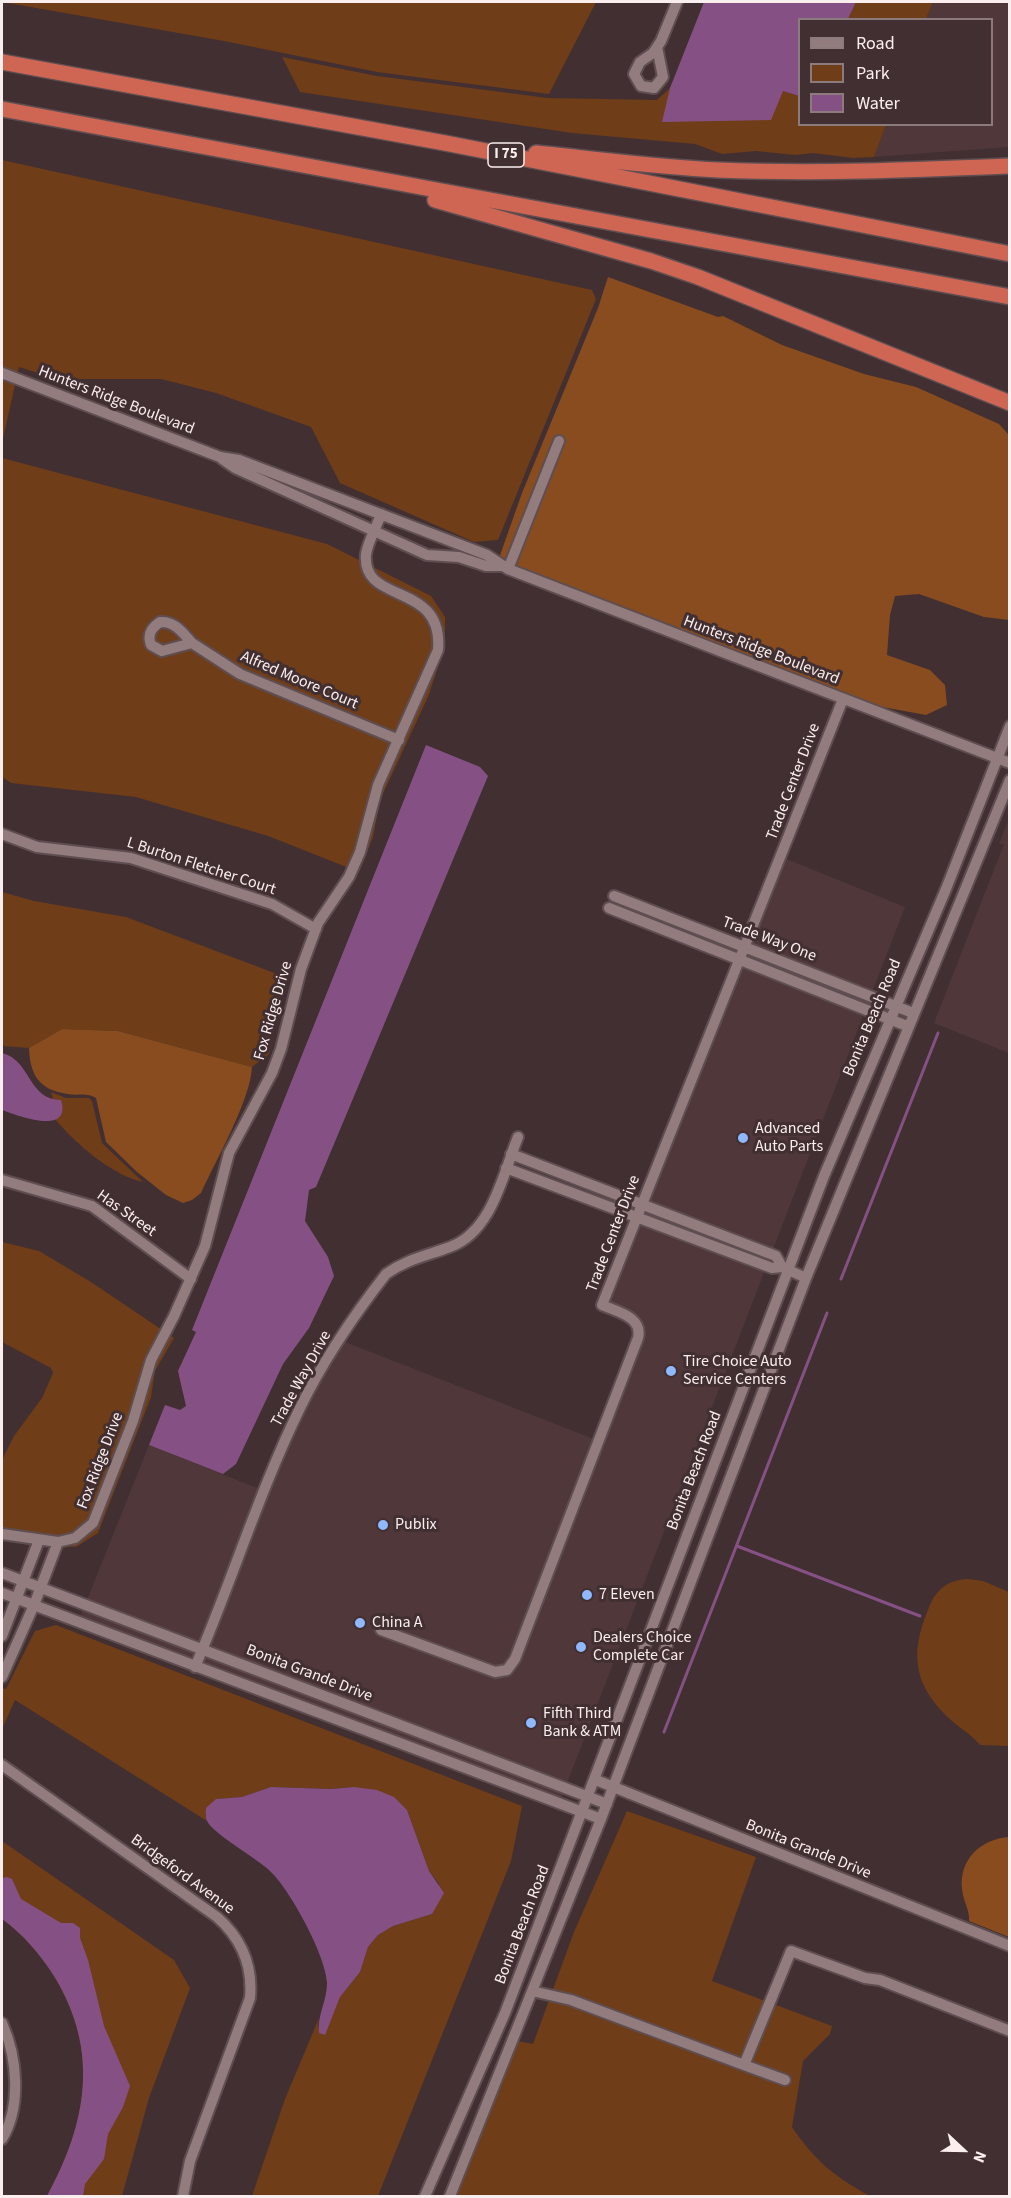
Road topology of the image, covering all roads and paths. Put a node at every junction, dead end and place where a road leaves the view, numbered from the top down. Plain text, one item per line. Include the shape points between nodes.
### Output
1 (676, 2) edge
2 (657, 46) dead end
3 (2, 62) edge
4 (2, 110) edge
5 (445, 143) junction
6 (1010, 166) edge
7 (372, 179) junction
8 (1010, 254) edge
9 (1010, 297) edge
10 (2, 373) edge
11 (1010, 403) edge
12 (559, 441) dead end
13 (220, 457) junction
14 (381, 514) junction
15 (374, 532) junction
16 (505, 568) junction
17 (192, 643) dead end
18 (843, 699) junction
19 (1010, 726) edge
20 (399, 740) junction
21 (998, 758) junction
22 (1010, 762) edge
23 (1010, 780) edge
24 (2, 834) edge
25 (614, 896) dead end
26 (609, 908) dead end
27 (316, 929) junction
28 (746, 947) junction
29 (741, 960) junction
30 (895, 1006) junction
31 (913, 1012) junction
32 (889, 1019) junction
33 (907, 1026) junction
34 (519, 1137) dead end
35 (511, 1154) junction
36 (506, 1168) junction
37 (2, 1180) edge
38 (641, 1203) junction
39 (636, 1217) junction
40 (786, 1268) junction
41 (806, 1278) junction
42 (191, 1279) junction
43 (2, 1534) edge
44 (39, 1540) junction
45 (58, 1542) junction
46 (2, 1573) edge
47 (23, 1581) junction
48 (41, 1588) junction
49 (2, 1593) edge
50 (16, 1599) junction
51 (34, 1605) junction
52 (381, 1630) dead end
53 (2, 1636) edge
54 (203, 1650) junction
55 (6, 1655) edge
56 (195, 1667) junction
57 (2, 1677) edge
58 (2, 1765) edge
59 (596, 1780) junction
60 (613, 1787) junction
61 (589, 1797) junction
62 (607, 1804) junction
63 (583, 1812) junction
64 (601, 1819) junction
65 (1010, 1946) edge
66 (532, 1991) junction
67 (2, 2023) edge
68 (1010, 2031) edge
69 (744, 2065) junction
70 (785, 2080) dead end
71 (2, 2139) edge
72 (183, 2196) edge
73 (425, 2196) edge
74 (450, 2196) edge

1 - 2 street
3 - 5 highway, I 75
4 - 7 highway
5 - 6 highway via 716,170 832,172
5 - 8 highway, I 75
7 - 9 highway
7 - 11 highway via 698,277
10 - 13 street, Hunters Ridge Boulevard
12 - 16 street
13 - 14 street, Hunters Ridge Boulevard via 239,460
13 - 15 street, Hunters Ridge Boulevard via 235,468
14 - 15 street, Fox Ridge Drive
14 - 16 street, Hunters Ridge Boulevard via 487,555
15 - 16 street, Hunters Ridge Boulevard via 428,555 459,557
15 - 20 street, Fox Ridge Drive via 366,555 372,576 428,610 440,633 438,650
16 - 18 street, Hunters Ridge Boulevard
17 - 20 street, Alfred Moore Court via 240,674
18 - 21 street, Hunters Ridge Boulevard
18 - 28 street, Trade Center Drive
19 - 21 street, Bonita Beach Road
20 - 27 street, Fox Ridge Drive via 373,797 360,852
21 - 22 street, Hunters Ridge Boulevard
21 - 30 street, Bonita Beach Road
23 - 31 street, Bonita Beach Road
24 - 27 street, L Burton Fletcher Court via 37,847 131,858 272,904
25 - 28 street, Trade Way One
26 - 29 street, Trade Way One
27 - 42 street, Fox Ridge Drive via 281,1049 229,1153 212,1223
28 - 29 street, Trade Center Drive
28 - 30 street, Trade Way One
29 - 32 street, Trade Way One
29 - 38 street, Trade Center Drive
30 - 31 street, Trade Way One
30 - 32 street, Bonita Beach Road
31 - 33 street, Bonita Beach Road
32 - 33 street, Trade Way One
32 - 40 street, Bonita Beach Road
33 - 41 street, Bonita Beach Road
34 - 35 street, Trade Way Drive
35 - 36 street, Trade Way Drive
35 - 38 street
36 - 39 street
36 - 54 street, Trade Way Drive via 476,1230 452,1247 409,1259 386,1274 320,1371 264,1489
37 - 42 street, Has Street via 92,1206
38 - 39 street, Trade Center Drive
38 - 40 street via 776,1256
39 - 40 street via 772,1268
39 - 52 street, Trade Center Drive via 602,1305 632,1318 639,1328 638,1338 511,1666 495,1672
40 - 41 street
40 - 59 street, Bonita Beach Road
41 - 60 street, Bonita Beach Road
42 - 45 street, Fox Ridge Drive via 151,1360 134,1421 93,1523 75,1538
43 - 44 street
44 - 45 street
44 - 47 street
45 - 48 street
46 - 47 street, Bonita Grande Drive
47 - 48 street, Bonita Grande Drive
47 - 50 street
48 - 51 street
48 - 54 street, Bonita Grande Drive
49 - 50 street, Bonita Grande Drive
50 - 51 street, Bonita Grande Drive
50 - 53 street
51 - 55 street
51 - 56 street, Bonita Grande Drive
54 - 56 street, Trade Way Drive
54 - 61 street, Bonita Grande Drive
55 - 57 street
56 - 63 street, Bonita Grande Drive
58 - 72 street, Bridgeford Avenue via 217,1917 243,1949 251,1974 250,1998 190,2162
59 - 60 street, Bonita Grande Drive
59 - 61 street, Bonita Beach Road
60 - 62 street, Bonita Beach Road
60 - 65 street, Bonita Grande Drive
61 - 62 street, Bonita Grande Drive
61 - 63 street, Bonita Beach Road
62 - 64 street, Bonita Beach Road
63 - 64 street, Bonita Grande Drive
63 - 73 street, Bonita Beach Road via 505,2013
64 - 66 street, Bonita Beach Road
66 - 69 street via 571,2000
66 - 74 street, Bonita Beach Road
67 - 71 street via 14,2067 13,2105
68 - 69 street via 880,1980 791,1951
69 - 70 street

